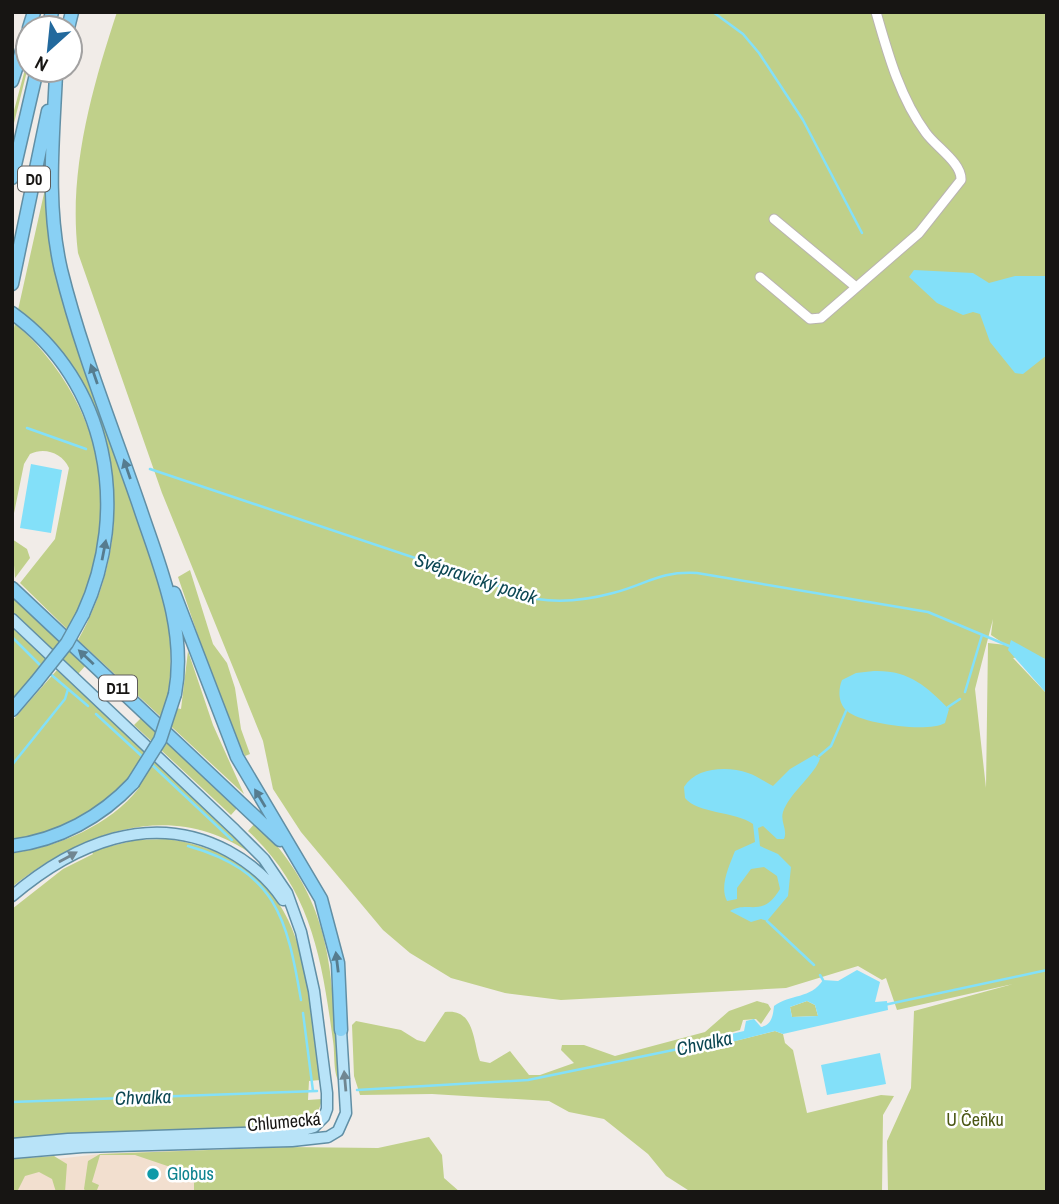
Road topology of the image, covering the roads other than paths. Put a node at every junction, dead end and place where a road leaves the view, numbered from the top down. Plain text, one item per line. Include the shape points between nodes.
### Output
1 (876, 12) edge
2 (34, 84) edge
3 (54, 84) edge
4 (56, 84) edge
5 (12, 178) edge
6 (774, 219) dead end
7 (760, 278) dead end
8 (12, 284) edge
9 (856, 287) junction
10 (12, 313) edge
11 (152, 545) junction
12 (12, 588) edge
13 (12, 619) edge
14 (12, 710) edge
15 (12, 846) edge
16 (310, 876) junction
17 (12, 896) edge
18 (305, 951) junction
19 (341, 1030) joint
20 (12, 1144) edge
21 (12, 1153) edge

1 - 9 street via 909,108 961,175 958,186 919,233
2 - 5 highway, D0
3 - 8 highway, D0
11 -> 4 highway via 57,249 51,181
6 - 9 street
7 - 9 street via 814,320
14 -> 10 highway, bridge via 67,643 83,614 100,569 108,524 107,479 90,413 69,373 41,338
11 - 15 highway, bridge via 176,629 178,664 175,694 160,740 132,783 111,804 73,828
16 -> 11 highway via 237,757
16 -> 12 highway, D11 via 267,827
13 - 18 main road via 264,859 297,915
19 -> 16 highway, Chlumecká / D11 via 334,940
17 -> 18 main road via 52,866 106,840 144,833 189,836 231,853 266,879 288,907
18 - 20 main road, Chlumecká via 328,1106 314,1127 290,1132
21 -> 19 main road, Chlumecká via 328,1137 341,1127 346,1107

